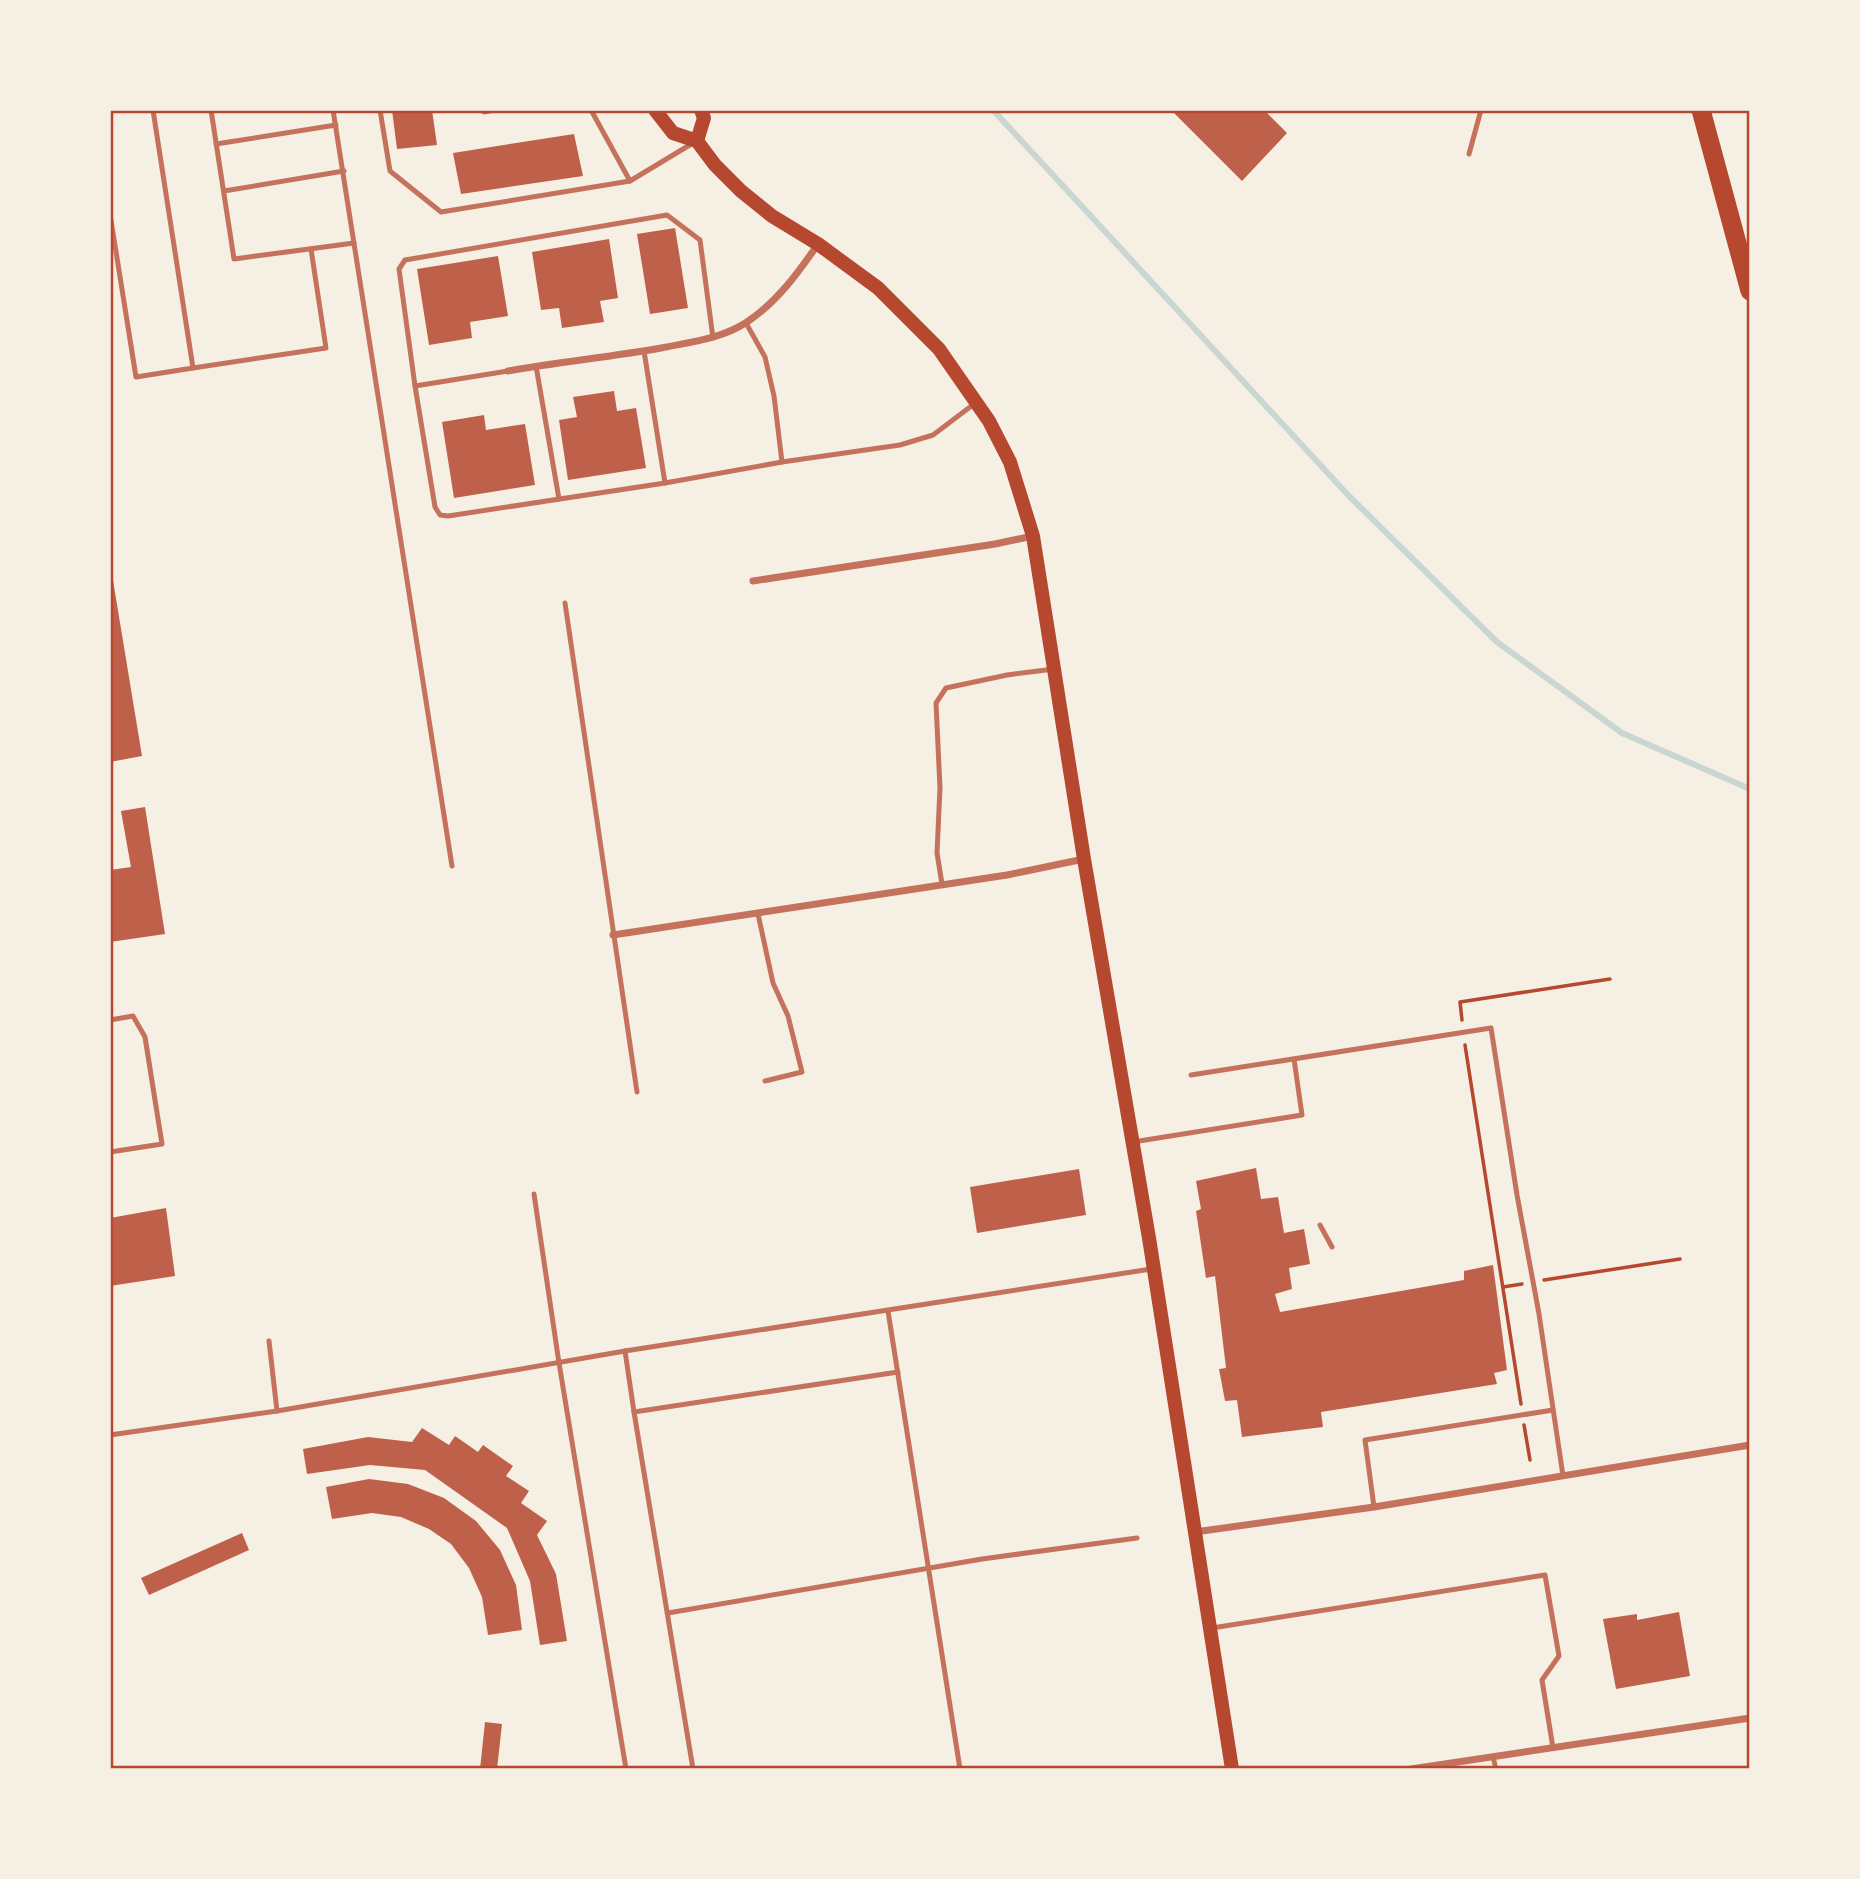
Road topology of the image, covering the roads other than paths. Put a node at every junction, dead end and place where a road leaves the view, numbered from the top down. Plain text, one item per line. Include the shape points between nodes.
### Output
1 (153, 110) edge
2 (211, 110) edge
3 (333, 110) edge
4 (380, 110) edge
5 (481, 110) edge
6 (495, 110) edge
7 (591, 110) edge
8 (656, 110) edge
9 (701, 110) edge
10 (1481, 110) edge
11 (1701, 110) edge
12 (336, 125) junction
13 (697, 141) junction
14 (216, 144) junction
15 (1469, 155) dead end
16 (344, 171) junction
17 (630, 181) junction
18 (224, 191) junction
19 (110, 214) edge
20 (354, 243) junction
21 (818, 244) junction
22 (311, 249) junction
23 (1750, 291) edge
24 (746, 323) junction
25 (713, 338) junction
26 (643, 351) junction
27 (536, 366) junction
28 (193, 368) junction
29 (508, 371) joint
30 (415, 386) junction
31 (977, 402) junction
32 (782, 462) junction
33 (665, 483) junction
34 (559, 499) junction
35 (1033, 536) junction
36 (752, 581) dead end
37 (565, 603) dead end
38 (1054, 668) junction
39 (1084, 859) junction
40 (452, 866) dead end
41 (942, 884) junction
42 (758, 914) junction
43 (613, 934) junction
44 (110, 1020) edge
45 (1294, 1059) junction
46 (1191, 1075) dead end
47 (765, 1081) dead end
48 (637, 1092) dead end
49 (1133, 1142) junction
50 (110, 1152) edge
51 (534, 1194) dead end
52 (1320, 1225) dead end
53 (1332, 1247) dead end
54 (1154, 1268) junction
55 (888, 1311) junction
56 (269, 1341) dead end
57 (625, 1351) junction
58 (559, 1363) junction
59 (898, 1372) junction
60 (1553, 1410) junction
61 (277, 1411) junction
62 (634, 1412) junction
63 (110, 1435) edge
64 (1750, 1445) edge
65 (1563, 1476) junction
66 (1374, 1507) junction
67 (1194, 1532) junction
68 (1137, 1538) dead end
69 (927, 1569) junction
70 (668, 1613) junction
71 (1209, 1629) junction
72 (1750, 1718) edge
73 (1553, 1748) junction
74 (1493, 1757) junction
75 (626, 1769) edge
76 (693, 1769) edge
77 (960, 1769) edge
78 (1232, 1769) edge
79 (1411, 1769) edge
80 (1496, 1769) edge

1 - 28 lane
2 - 14 lane
3 - 12 lane
4 - 17 lane via 390,171 441,212
5 - 6 lane
7 - 17 lane
8 - 13 main road via 673,133
9 - 13 main road via 704,118
10 - 15 lane
11 - 23 highway
12 - 14 lane
12 - 16 lane
13 - 17 lane
13 - 21 main road via 741,191
14 - 18 lane
16 - 18 lane
16 - 20 lane
18 - 22 lane via 234,260
19 - 28 lane via 136,377
20 - 22 lane
20 - 40 lane
21 - 24 street via 794,278
21 - 31 main road via 889,297 939,349
22 - 28 lane via 326,348
24 - 25 street
24 - 32 lane via 765,357
25 - 26 street
25 - 30 lane via 700,240 667,215 405,260 399,270
26 - 27 street
26 - 33 lane
27 - 29 street
27 - 34 lane
29 - 30 lane
30 - 34 lane via 440,515
31 - 32 lane via 933,435 911,442
31 - 35 main road via 1010,462
32 - 33 lane
33 - 34 lane
35 - 36 street
35 - 38 main road
37 - 43 lane
38 - 39 main road
38 - 41 lane via 946,688 936,703 937,853
39 - 41 street
39 - 49 main road
41 - 42 street
42 - 43 street
42 - 47 lane via 773,983 788,1016 802,1072
43 - 48 lane
44 - 50 lane via 133,1016 145,1037 162,1144
45 - 46 lane
45 - 49 lane via 1302,1115
45 - 60 lane via 1491,1028
49 - 54 main road
51 - 58 lane
52 - 53 lane
54 - 55 lane
54 - 67 main road
55 - 57 lane
55 - 59 lane
56 - 61 lane
57 - 58 lane
57 - 62 lane
58 - 61 lane
58 - 75 lane
59 - 62 lane
59 - 69 lane
60 - 65 lane
60 - 66 lane via 1365,1440
61 - 63 lane
62 - 70 lane
64 - 65 street
65 - 66 street
66 - 67 street
67 - 71 main road
68 - 69 lane
69 - 70 lane
69 - 77 lane
70 - 76 lane
71 - 73 lane via 1545,1575 1559,1656 1542,1680
71 - 78 main road
72 - 73 street
73 - 74 street
74 - 79 street
74 - 80 lane

